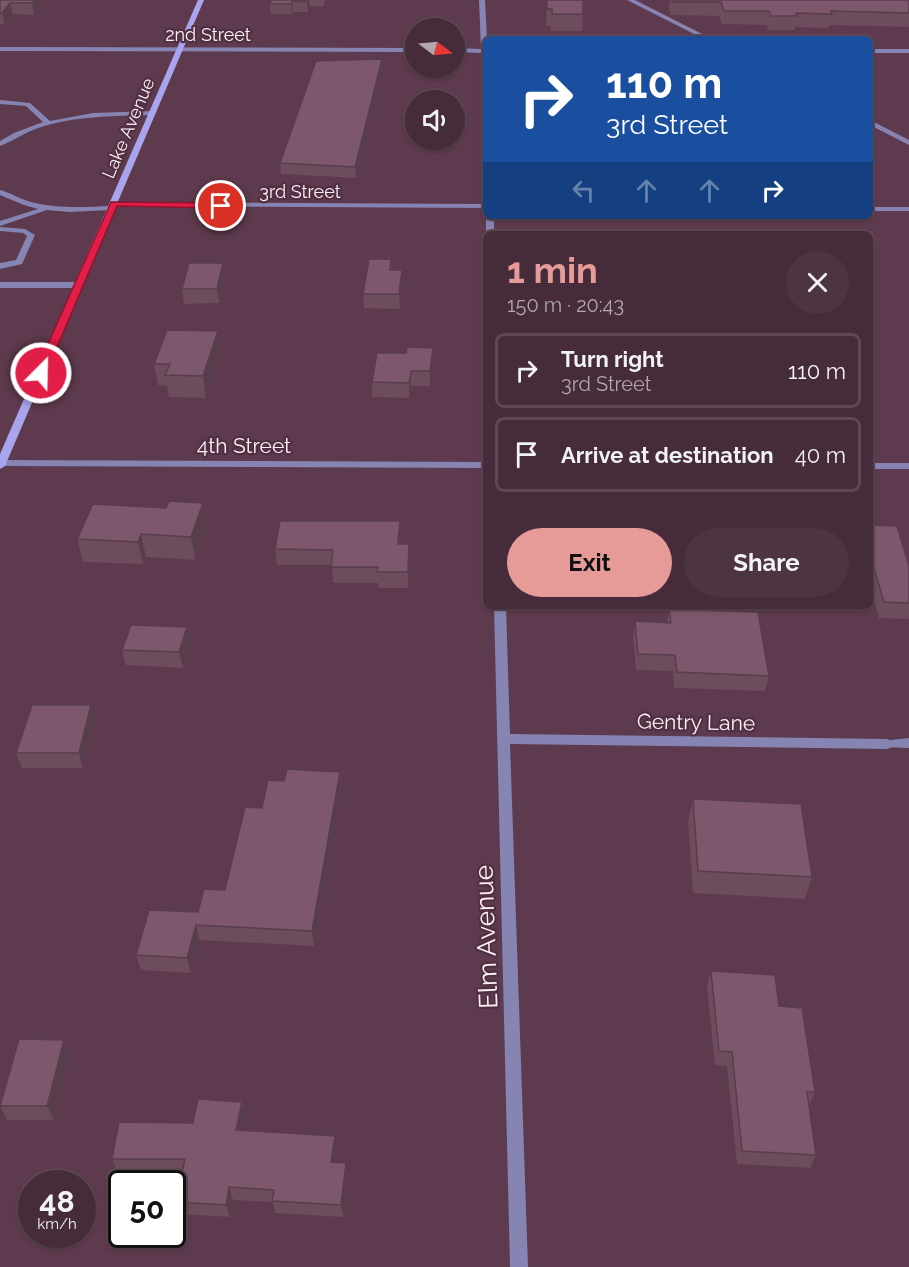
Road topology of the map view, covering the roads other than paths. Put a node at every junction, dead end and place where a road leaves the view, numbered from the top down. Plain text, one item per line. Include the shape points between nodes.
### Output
1 (201, 0) edge
2 (482, 0) edge
3 (630, 0) edge
4 (485, 36) edge
5 (703, 36) edge
6 (0, 49) edge
7 (179, 49) junction
8 (405, 50) edge
9 (465, 50) edge
10 (483, 51) edge
11 (873, 51) edge
12 (909, 51) edge
13 (0, 102) edge
14 (152, 113) junction
15 (49, 124) junction
16 (873, 124) edge
17 (909, 143) edge
18 (0, 144) edge
19 (113, 206) junction
20 (483, 206) edge
21 (48, 208) junction
22 (873, 209) edge
23 (909, 209) edge
24 (2, 211) edge
25 (0, 266) edge
26 (0, 285) edge
27 (79, 285) junction
28 (1, 465) edge
29 (483, 465) edge
30 (873, 466) edge
31 (909, 466) edge
32 (500, 609) edge
33 (504, 739) junction
34 (909, 743) edge
35 (519, 1267) edge

1 - 7 main road, Lake Avenue
2 - 4 street
3 - 5 street
6 - 7 street, 2nd Street
7 - 8 street, 2nd Street
7 - 14 main road, Lake Avenue
9 - 10 street
11 - 12 street
13 - 15 street via 28,104
14 - 15 street via 84,117
14 - 19 main road, Lake Avenue
15 - 18 street
16 - 17 street
19 - 20 street, 3rd Street
19 - 21 street, 3rd Street
19 - 27 main road, Lake Avenue
21 - 24 street
21 - 24 street
22 - 23 street
24 - 25 street via 31,235 19,262
26 - 27 street
27 - 28 main road, Lake Avenue
28 - 29 street, 4th Street
30 - 31 street
32 - 33 street, Elm Avenue
33 - 34 street, Gentry Lane
33 - 35 street, Elm Avenue

